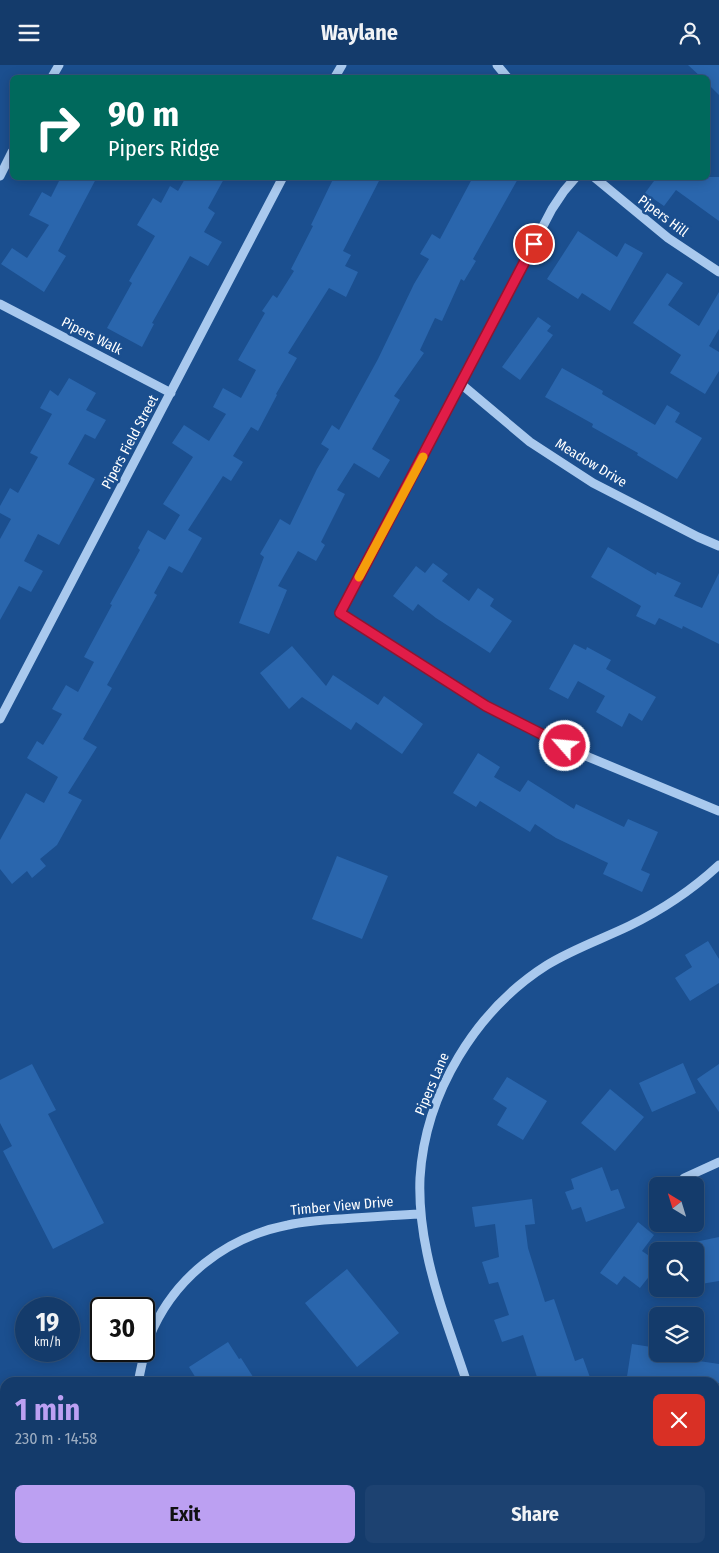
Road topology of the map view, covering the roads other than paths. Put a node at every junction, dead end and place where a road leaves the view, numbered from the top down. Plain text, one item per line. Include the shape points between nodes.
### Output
1 (10, 157) edge
2 (0, 176) edge
3 (281, 180) edge
4 (573, 180) edge
5 (598, 180) edge
6 (719, 271) edge
7 (0, 304) edge
8 (461, 384) junction
9 (171, 393) junction
10 (719, 546) edge
11 (0, 719) edge
12 (719, 811) edge
13 (719, 865) edge
14 (719, 1162) edge
15 (686, 1177) edge
16 (421, 1214) junction
17 (139, 1377) edge
18 (465, 1377) edge

1 - 2 street
3 - 9 street, Pipers Field Street
4 - 8 street via 552,209
5 - 6 street, Pipers Hill via 668,239
7 - 9 street, Pipers Walk
8 - 10 street, Meadow Drive via 530,442 593,483
8 - 12 street via 340,613 486,706 581,754
9 - 11 street, Pipers Field Street
13 - 16 street, Pipers Lane via 662,908 546,966 515,989 485,1019 460,1052 434,1111 421,1163
14 - 15 street
16 - 17 street, Timber View Drive via 289,1224 225,1248 189,1277 164,1307 148,1340
16 - 18 street, Pipers Lane via 431,1270

